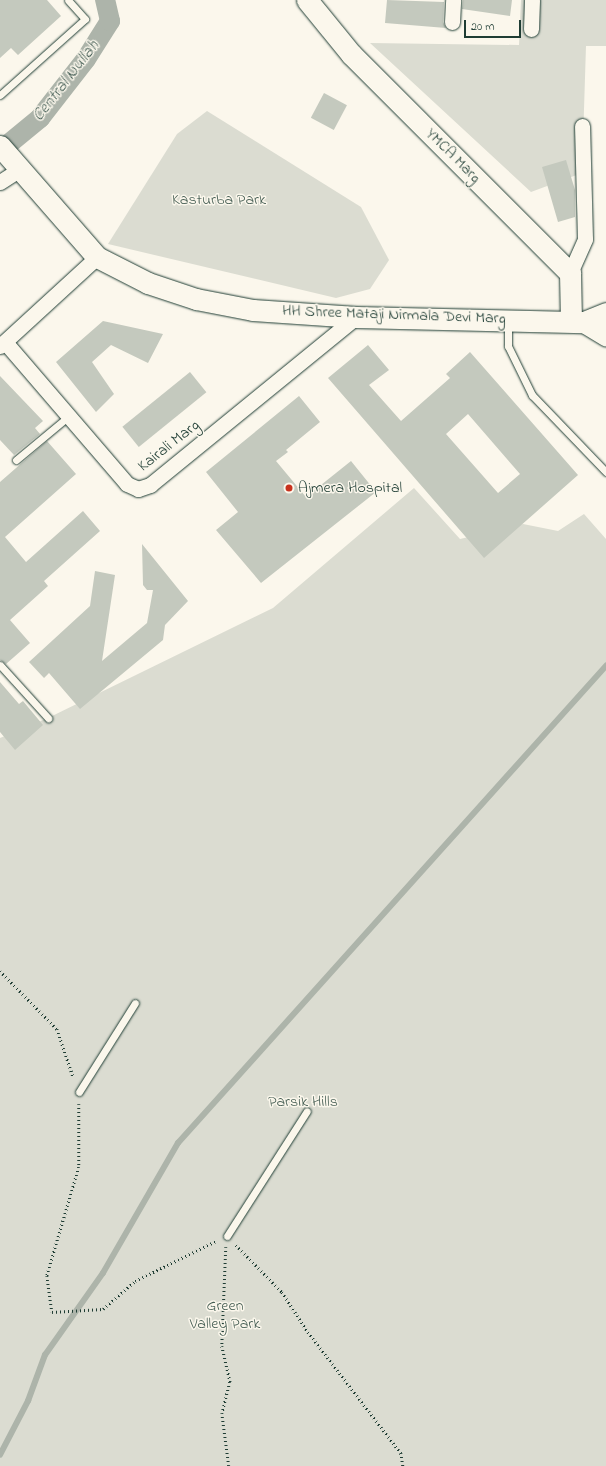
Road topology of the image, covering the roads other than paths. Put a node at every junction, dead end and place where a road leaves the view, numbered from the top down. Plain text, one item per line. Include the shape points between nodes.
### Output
1 (68, 0) edge
2 (307, 0) edge
3 (453, 0) edge
4 (532, 0) edge
5 (452, 22) dead end
6 (531, 29) dead end
7 (0, 95) edge
8 (582, 126) dead end
9 (0, 146) edge
10 (17, 166) junction
11 (0, 182) edge
12 (97, 257) junction
13 (570, 273) junction
14 (606, 313) edge
15 (356, 317) junction
16 (508, 319) junction
17 (577, 322) junction
18 (606, 335) edge
19 (2, 344) edge
20 (69, 416) junction
21 (16, 460) dead end
22 (606, 472) edge
23 (0, 665) edge
24 (48, 718) dead end
25 (135, 1003) dead end
26 (79, 1092) road end
27 (307, 1111) dead end
28 (226, 1236) road end

1 - 7 lane via 85,19
2 - 13 main road, YMCA Marg via 351,54
3 - 5 street
4 - 6 street
8 - 13 street via 585,239
9 - 10 main road, HH Shree Mataji Nirmala Devi Marg
10 - 11 street
10 - 12 main road, HH Shree Mataji Nirmala Devi Marg
12 - 15 main road, HH Shree Mataji Nirmala Devi Marg via 148,283 196,299 253,310
12 - 19 street
13 - 17 main road
14 - 17 main road, HH Shree Mataji Nirmala Devi Marg
15 - 16 main road, HH Shree Mataji Nirmala Devi Marg
15 - 20 street, Kairali Marg via 150,485 138,489 127,484
16 - 17 main road, HH Shree Mataji Nirmala Devi Marg
16 - 22 lane via 508,346 532,394
17 - 18 main road, HH Shree Mataji Nirmala Devi Marg
19 - 20 street, Kairali Marg
20 - 21 lane
23 - 24 lane
25 - 26 lane
27 - 28 lane

